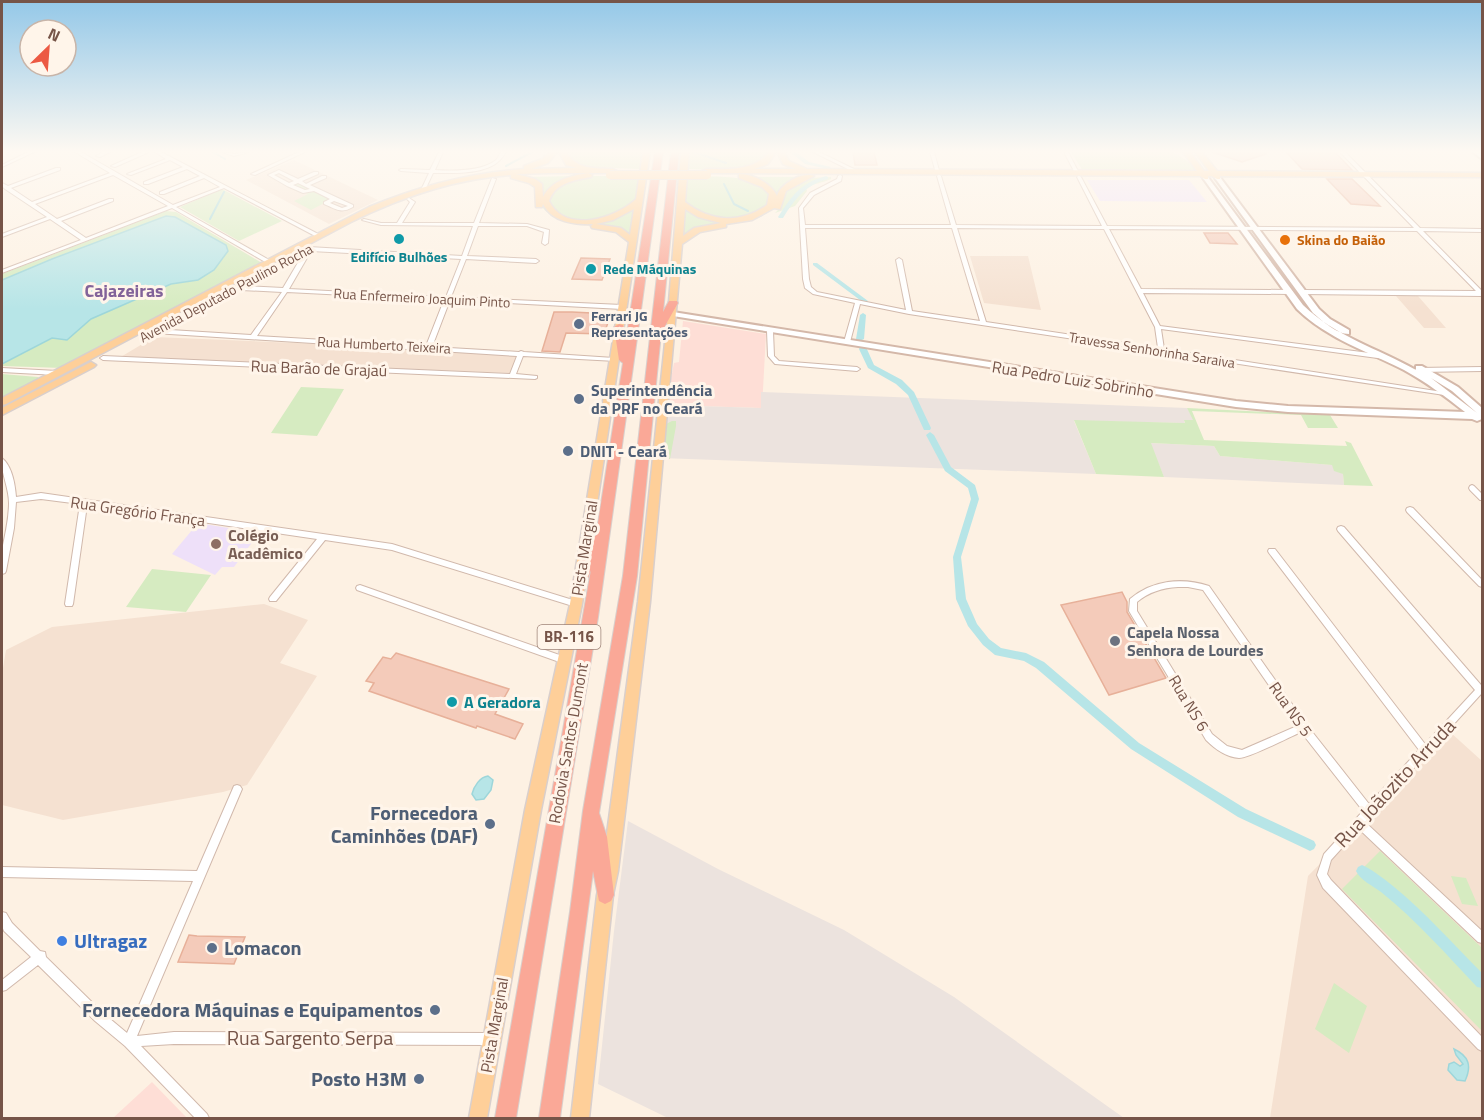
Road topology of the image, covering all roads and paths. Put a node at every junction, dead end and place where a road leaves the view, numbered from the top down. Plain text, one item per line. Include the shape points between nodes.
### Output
1 (31, 204) edge
2 (100, 204) edge
3 (168, 204) edge
4 (180, 204) edge
5 (257, 204) edge
6 (329, 204) edge
7 (347, 204) edge
8 (390, 204) edge
9 (396, 204) edge
10 (412, 204) edge
11 (483, 204) edge
12 (540, 204) edge
13 (547, 204) edge
14 (635, 204) edge
15 (640, 204) edge
16 (651, 204) edge
17 (670, 204) edge
18 (681, 204) edge
19 (683, 204) edge
20 (772, 204) edge
21 (778, 204) edge
22 (803, 204) edge
23 (947, 204) edge
24 (1094, 204) edge
25 (1225, 204) edge
26 (1236, 204) edge
27 (1394, 204) edge
28 (173, 207) junction
29 (348, 209) junction
30 (51, 217) junction
31 (361, 218) junction
32 (57, 221) junction
33 (399, 224) junction
34 (475, 224) junction
35 (803, 226) junction
36 (954, 228) junction
37 (1107, 228) junction
38 (1243, 229) junction
39 (1255, 229) junction
40 (1419, 230) junction
41 (1482, 230) edge
42 (2, 236) edge
43 (319, 236) junction
44 (85, 240) junction
45 (632, 241) junction
46 (545, 243) dead end
47 (678, 243) junction
48 (309, 249) junction
49 (463, 256) junction
50 (899, 260) dead end
51 (536, 261) dead end
52 (269, 262) junction
53 (2, 272) edge
54 (222, 287) junction
55 (234, 289) junction
56 (286, 290) junction
57 (1139, 291) junction
58 (1290, 292) junction
59 (1302, 292) junction
60 (1482, 293) edge
61 (448, 299) junction
62 (858, 302) junction
63 (622, 308) junction
64 (673, 309) junction
65 (909, 312) junction
66 (983, 323) junction
67 (619, 327) junction
68 (1158, 327) junction
69 (154, 331) junction
70 (770, 331) junction
71 (656, 335) junction
72 (252, 338) junction
73 (847, 342) junction
74 (429, 347) junction
75 (1161, 351) junction
76 (521, 353) junction
77 (1385, 357) junction
78 (103, 358) junction
79 (614, 360) junction
80 (857, 369) dead end
81 (1423, 369) junction
82 (1482, 369) edge
83 (2, 370) edge
84 (1412, 371) junction
85 (57, 373) junction
86 (626, 374) junction
87 (513, 376) junction
88 (535, 376) dead end
89 (1449, 395) junction
90 (2, 402) edge
91 (2, 412) edge
92 (1481, 417) edge
93 (2, 463) edge
94 (1472, 488) dead end
95 (1482, 498) edge
96 (14, 500) junction
97 (84, 503) junction
98 (1410, 510) dead end
99 (605, 520) junction
100 (1341, 529) dead end
101 (322, 538) junction
102 (1272, 550) dead end
103 (2, 571) edge
104 (1482, 584) edge
105 (578, 587) junction
106 (360, 588) dead end
107 (273, 599) dead end
108 (69, 604) dead end
109 (576, 604) junction
110 (1133, 611) joint
111 (565, 660) junction
112 (1481, 689) edge
113 (1303, 727) junction
114 (1424, 749) junction
115 (237, 789) dead end
116 (1369, 811) junction
117 (591, 812) junction
118 (1359, 823) junction
119 (2, 872) edge
120 (199, 876) junction
121 (605, 895) junction
122 (2, 917) edge
123 (1482, 938) edge
124 (41, 956) junction
125 (2, 986) edge
126 (492, 1039) junction
127 (129, 1042) junction
128 (1482, 1045) edge
129 (203, 1119) edge
130 (478, 1119) edge
131 (505, 1119) edge
132 (549, 1119) edge
133 (580, 1119) edge

1 - 30 street
2 - 32 street
3 - 28 street
4 - 28 street
5 - 43 street
6 - 29 street
7 - 29 street via 351,206
8 - 31 main road, Avenida Deputado Paulino Rocha
9 - 31 main road, Avenida Deputado Paulino Rocha
10 - 33 street
11 - 34 street
12 - 45 main road via 550,217 567,224 610,227
13 - 14 main road via 554,214 567,219 592,221 619,216
15 - 45 main road, Pista Marginal / BR-116
16 - 86 highway, Rodovia Santos Dumont / BR-116
17 - 71 highway, Rodovia Santos Dumont / BR-116
18 - 47 main road
19 - 20 main road via 702,217 723,221 751,218
21 - 47 main road via 768,215 746,223 703,228
22 - 35 street
23 - 36 street
24 - 37 street
25 - 38 main road
26 - 39 main road
27 - 40 street
28 - 44 street
28 - 52 street
29 - 31 street
30 - 32 street
30 - 42 street
31 - 33 street
31 - 43 main road, Avenida Deputado Paulino Rocha
31 - 48 main road, Avenida Deputado Paulino Rocha
32 - 44 street
33 - 34 street
34 - 46 street via 526,225 547,231
34 - 49 street
35 - 36 street
35 - 62 street, Travessa Senhorinha Saraiva via 808,288 821,295
36 - 37 street
36 - 66 street
37 - 38 street
37 - 57 street
38 - 39 street
38 - 58 main road
39 - 40 street
39 - 59 main road
40 - 41 street
40 - 60 street
43 - 52 main road, Avenida Deputado Paulino Rocha
44 - 53 street
45 - 63 main road, Pista Marginal / BR-116
47 - 64 main road
48 - 49 street
48 - 55 main road, Avenida Deputado Paulino Rocha
48 - 56 street
49 - 51 street
49 - 61 street
50 - 65 street
52 - 54 main road, Avenida Deputado Paulino Rocha
54 - 55 street, Rua Enfermeiro Joaquim Pinto
54 - 85 main road, Avenida Deputado Paulino Rocha
55 - 56 street, Rua Enfermeiro Joaquim Pinto
55 - 69 main road, Avenida Deputado Paulino Rocha
56 - 61 street, Rua Enfermeiro Joaquim Pinto
56 - 72 street
57 - 58 street
57 - 68 street
58 - 77 main road via 1314,323
59 - 60 street
59 - 81 main road via 1327,321
61 - 63 street, Rua Enfermeiro Joaquim Pinto
61 - 74 street
62 - 65 street, Travessa Senhorinha Saraiva
62 - 73 street
63 - 67 main road, Pista Marginal / BR-116
64 - 70 main road, Rua Pedro Luiz Sobrinho
64 - 71 highway
64 - 121 main road via 644,602
65 - 66 street, Travessa Senhorinha Saraiva
66 - 75 street, Travessa Senhorinha Saraiva
67 - 79 main road, Pista Marginal / BR-116
67 - 86 highway
68 - 75 street
68 - 77 street
69 - 72 street, Rua Humberto Teixeira
69 - 78 main road, Avenida Deputado Paulino Rocha
70 - 73 main road, Rua Pedro Luiz Sobrinho
70 - 80 street via 771,356 777,363
71 - 117 highway, Rodovia Santos Dumont / BR-116 via 630,576
72 - 74 street, Rua Humberto Teixeira
73 - 92 main road, Rua Pedro Luiz Sobrinho via 1236,404
74 - 76 street, Rua Humberto Teixeira
75 - 89 street, Travessa Senhorinha Saraiva
76 - 79 street, Rua Humberto Teixeira
76 - 87 street
77 - 84 main road
78 - 87 street, Rua Barão de Grajaú
78 - 91 main road, Avenida Deputado Paulino Rocha
79 - 105 main road, Pista Marginal / BR-116
81 - 82 street
81 - 84 street
81 - 92 main road via 1455,389
83 - 85 street
84 - 89 main road
85 - 90 main road, Avenida Deputado Paulino Rocha
86 - 99 highway, Rodovia Santos Dumont / BR-116
87 - 88 street, Rua Barão de Grajaú
89 - 92 main road
93 - 96 street
94 - 95 street
96 - 97 street, Rua Gregório França via 41,496
96 - 103 street
97 - 101 street, Rua Gregório França
97 - 108 street
98 - 104 street
99 - 105 highway
99 - 131 highway, Rodovia Santos Dumont / BR-116
100 - 112 street
101 - 107 street
101 - 109 street, Rua Gregório França via 392,547
102 - 114 street
105 - 109 main road, Pista Marginal / BR-116
106 - 111 street
109 - 111 main road, Pista Marginal / BR-116
110 - 113 street, Rua NS 6 via 1209,737 1220,748 1242,754
110 - 113 street, Rua NS 5 via 1133,601 1150,590 1186,583 1206,588
111 - 126 main road, Pista Marginal / BR-116 via 533,810
112 - 114 street, Rua Joãozito Arruda
113 - 116 street, Rua NS 5
114 - 116 street, Rua Joãozito Arruda
115 - 120 street
116 - 118 street, Rua Joãozito Arruda
117 - 121 highway via 600,840
117 - 132 highway, Rodovia Santos Dumont / BR-116
118 - 123 street
118 - 128 street, Rua Joãozito Arruda via 1326,857 1322,875
119 - 120 street
120 - 127 street
121 - 133 main road
122 - 124 street
124 - 125 street
124 - 127 street via 99,1017
126 - 127 street, Rua Sargento Serpa via 174,1038
126 - 130 main road, Pista Marginal / BR-116
127 - 129 street

